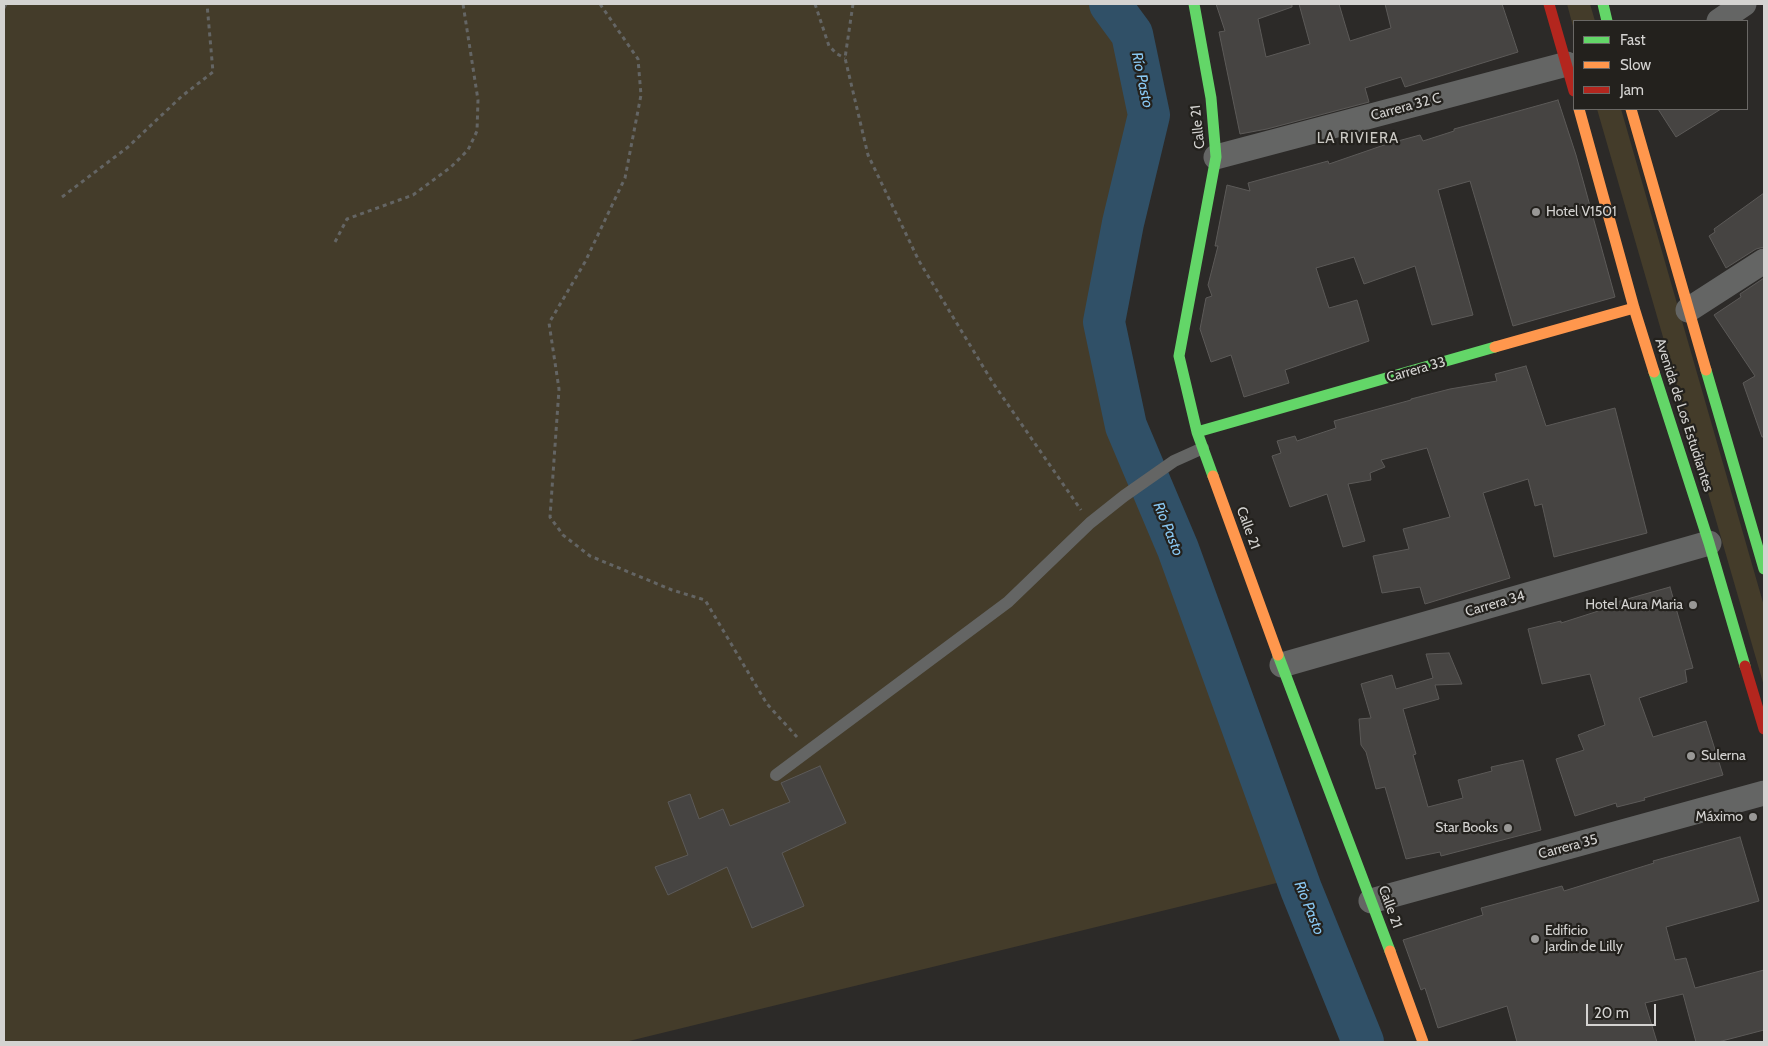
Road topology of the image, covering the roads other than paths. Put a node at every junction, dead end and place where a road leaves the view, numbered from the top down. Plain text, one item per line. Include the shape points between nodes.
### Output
1 (1194, 4) edge
2 (1549, 4) edge
3 (1602, 4) edge
4 (1744, 4) edge
5 (1607, 20) edge
6 (1720, 20) edge
7 (1567, 64) junction
8 (1573, 87) edge
9 (1579, 110) edge
10 (1632, 110) edge
11 (1216, 157) junction
12 (1764, 261) edge
13 (1634, 308) junction
14 (1688, 310) junction
15 (1198, 432) junction
16 (1203, 448) junction
17 (1709, 543) junction
18 (1764, 565) edge
19 (1282, 665) junction
20 (1764, 729) edge
21 (776, 775) dead end
22 (1764, 793) edge
23 (1372, 900) junction
24 (1423, 1042) edge

1 - 11 street, Calle 21 via 1211,98
2 - 7 street
3 - 5 street
4 - 6 street
7 - 8 street
7 - 11 street, Carrera 32 C
9 - 13 street, Avenida de Los Estudiantes
10 - 14 street
11 - 15 street, Calle 21 via 1179,356
12 - 14 street
13 - 15 street, Carrera 33
13 - 17 street, Avenida de Los Estudiantes
14 - 18 street
15 - 16 street, Calle 21
16 - 19 street, Calle 21
16 - 21 lane via 1174,461 1124,496 1090,523 1008,602
17 - 19 street, Carrera 34
17 - 20 street, Avenida de Los Estudiantes
19 - 23 street, Calle 21
22 - 23 street, Carrera 35
23 - 24 street, Calle 21

